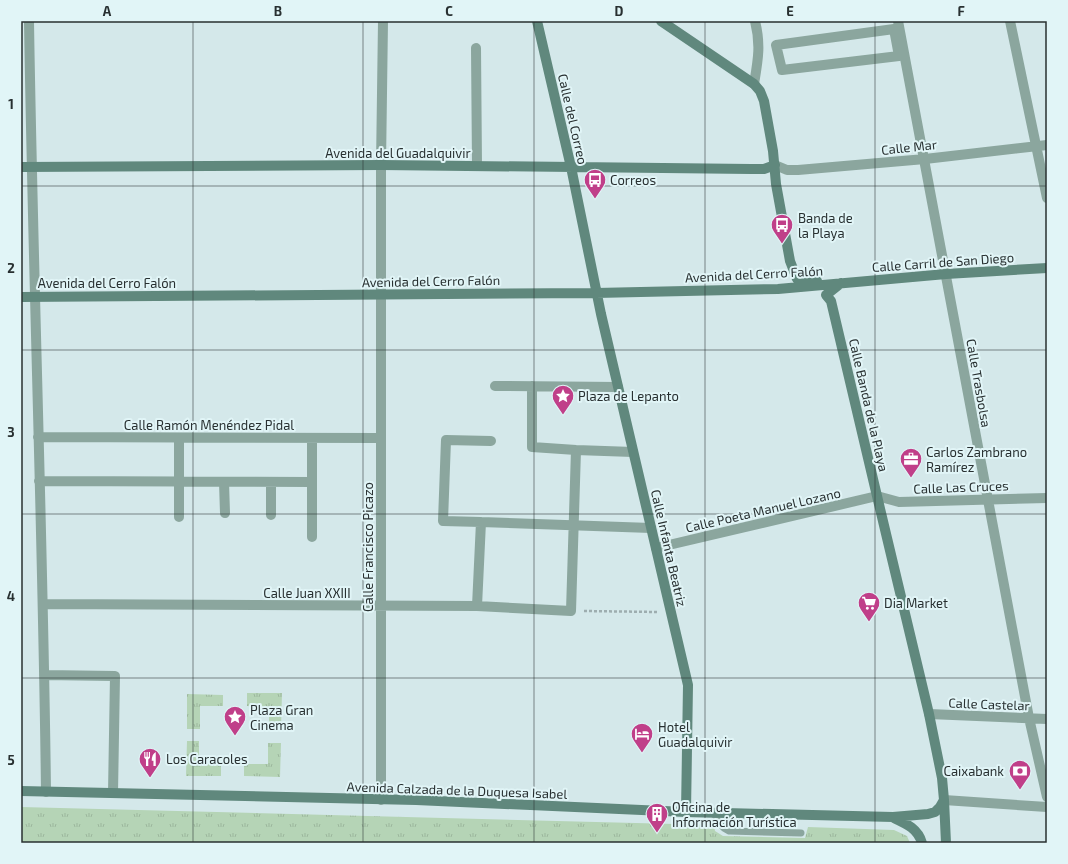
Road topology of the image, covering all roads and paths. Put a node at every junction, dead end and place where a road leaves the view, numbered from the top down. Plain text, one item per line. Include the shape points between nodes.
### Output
1 (29, 21) edge
2 (383, 21) edge
3 (536, 21) edge
4 (661, 21) edge
5 (755, 21) edge
6 (898, 21) edge
7 (1010, 21) edge
8 (776, 45) joint
9 (476, 48) dead end
10 (754, 84) junction
11 (1047, 145) edge
12 (1036, 146) junction
13 (925, 159) junction
14 (381, 165) junction
15 (775, 165) junction
16 (477, 166) junction
17 (26, 167) edge
18 (571, 167) junction
19 (1047, 198) edge
20 (1047, 268) edge
21 (946, 274) junction
22 (841, 283) junction
23 (596, 293) junction
24 (382, 295) junction
25 (21, 297) edge
26 (35, 297) junction
27 (495, 386) dead end
28 (532, 386) junction
29 (618, 387) junction
30 (38, 437) junction
31 (179, 438) junction
32 (312, 438) junction
33 (381, 438) junction
34 (491, 441) dead end
35 (576, 450) junction
36 (633, 452) junction
37 (39, 481) junction
38 (179, 482) junction
39 (224, 482) junction
40 (271, 482) junction
41 (312, 482) junction
42 (877, 496) junction
43 (1047, 498) edge
44 (987, 499) junction
45 (225, 513) dead end
46 (271, 515) dead end
47 (179, 517) dead end
48 (481, 522) junction
49 (574, 525) junction
50 (651, 528) junction
51 (312, 537) dead end
52 (656, 548) junction
53 (43, 604) junction
54 (381, 606) junction
55 (477, 606) junction
56 (571, 611) junction
57 (672, 612) junction
58 (44, 675) junction
59 (930, 714) junction
60 (1028, 718) junction
61 (1047, 719) edge
62 (21, 792) edge
63 (46, 792) junction
64 (114, 793) junction
65 (1047, 797) edge
66 (381, 800) junction
67 (944, 800) junction
68 (1047, 807) edge
69 (686, 812) junction
70 (714, 812) junction
71 (892, 817) junction
72 (801, 833) dead end
73 (922, 843) edge
74 (946, 843) edge

1 - 17 street
2 - 14 street, Calle Francisco Picazo
3 - 18 street, Calle del Correo
4 - 10 street
5 - 10 street via 759,36 759,53
6 - 13 street, Calle Trasbolsa
7 - 12 street
8 - 8 street via 894,29 899,56 782,70
9 - 16 street
10 - 15 street via 764,101
11 - 12 street, Calle Mar
12 - 13 street, Calle Mar
12 - 19 street
13 - 15 street, Calle Mar via 798,170 787,170
13 - 21 street, Calle Trasbolsa
14 - 16 street, Avenida del Guadalquivir
14 - 17 street, Avenida del Guadalquivir
14 - 24 street, Calle Francisco Picazo
15 - 18 street, Avenida del Guadalquivir via 764,169
15 - 22 street via 790,261 797,279
16 - 18 street, Avenida del Guadalquivir
17 - 26 street
18 - 23 street, Calle del Correo
20 - 21 street, Calle Carril de San Diego
21 - 22 street, Calle Carril de San Diego
21 - 44 street, Calle Trasbolsa
22 - 23 street, Avenida del Cerro Falón via 778,289
22 - 42 street, Calle Banda de la Playa via 826,295 831,301
23 - 24 street, Avenida del Cerro Falón
23 - 29 street, Calle Infanta Beatriz
24 - 26 street, Avenida del Cerro Falón
24 - 33 street, Calle Francisco Picazo
25 - 26 street, Avenida del Cerro Falón
26 - 30 street
27 - 28 street
28 - 29 street
28 - 35 street via 532,447
29 - 36 street, Calle Infanta Beatriz
30 - 31 street, Calle Ramón Menéndez Pidal
30 - 37 street
31 - 32 street, Calle Ramón Menéndez Pidal
31 - 38 street
32 - 33 street, Calle Ramón Menéndez Pidal
32 - 41 street
33 - 54 street, Calle Francisco Picazo
34 - 48 street via 446,440 443,521
35 - 36 street
35 - 49 street
36 - 50 street, Calle Infanta Beatriz
37 - 38 street
37 - 53 street
38 - 39 street
38 - 47 street
39 - 40 street
39 - 45 street
40 - 41 street
40 - 46 street
41 - 51 street
42 - 44 street, Calle Las Cruces via 899,502
42 - 52 street, Calle Poeta Manuel Lozano
42 - 59 street, Calle Banda de la Playa
43 - 44 street, Calle Las Cruces
44 - 60 street, Calle Trasbolsa
48 - 49 street
48 - 55 street
49 - 50 street
49 - 56 street
50 - 52 street, Calle Infanta Beatriz
52 - 57 street, Calle Infanta Beatriz
53 - 54 street, Calle Juan XXIII
53 - 58 street
54 - 55 street, Calle Juan XXIII
54 - 66 street, Calle Francisco Picazo
55 - 56 street, Calle Juan XXIII
56 - 57 path
57 - 69 street, Calle Infanta Beatriz via 688,684
58 - 63 street
58 - 64 street via 115,676
59 - 60 street, Calle Castelar
59 - 67 street, Calle Banda de la Playa
60 - 61 street, Calle Castelar
60 - 65 street, Calle Trasbolsa
62 - 63 street, Avenida Calzada de la Duquesa Isabel
63 - 64 street, Avenida Calzada de la Duquesa Isabel
64 - 66 street, Avenida Calzada de la Duquesa Isabel
66 - 69 street, Avenida Calzada de la Duquesa Isabel
67 - 68 street
67 - 71 street, Avenida Calzada de la Duquesa Isabel via 935,812
67 - 74 street, Calle Banda de la Playa
69 - 70 street, Avenida Calzada de la Duquesa Isabel
70 - 71 street, Avenida Calzada de la Duquesa Isabel
70 - 72 lane via 720,825 729,831
71 - 73 street, Avenida Calzada de la Duquesa Isabel via 913,828

